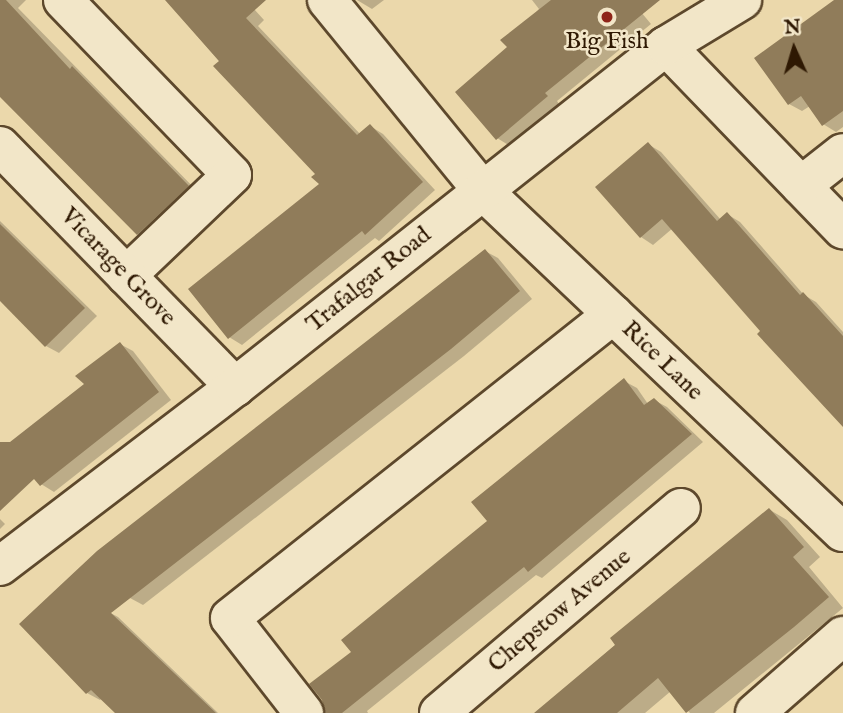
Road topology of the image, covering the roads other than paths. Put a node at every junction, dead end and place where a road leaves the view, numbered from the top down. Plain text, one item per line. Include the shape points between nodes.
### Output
1 (63, 0) edge
2 (327, 0) edge
3 (741, 0) edge
4 (666, 47) junction
5 (0, 146) edge
6 (843, 153) edge
7 (801, 186) junction
8 (482, 190) junction
9 (843, 229) edge
10 (127, 276) junction
11 (613, 314) junction
12 (235, 387) junction
13 (681, 508) dead end
14 (843, 532) edge
15 (0, 566) edge
16 (843, 636) edge
17 (304, 713) edge
18 (439, 713) edge
19 (755, 713) edge

1 - 10 street via 232,175
2 - 8 street, Rice Lane
3 - 4 street, Trafalgar Road
4 - 7 street
4 - 8 street, Trafalgar Road
5 - 10 street, Vicarage Grove
6 - 7 street
7 - 9 street
8 - 11 street, Rice Lane
8 - 12 street, Trafalgar Road
10 - 12 street, Vicarage Grove
11 - 14 street, Rice Lane
11 - 17 street via 230,618
12 - 15 street, Trafalgar Road
13 - 18 street, Chepstow Avenue
16 - 19 street

